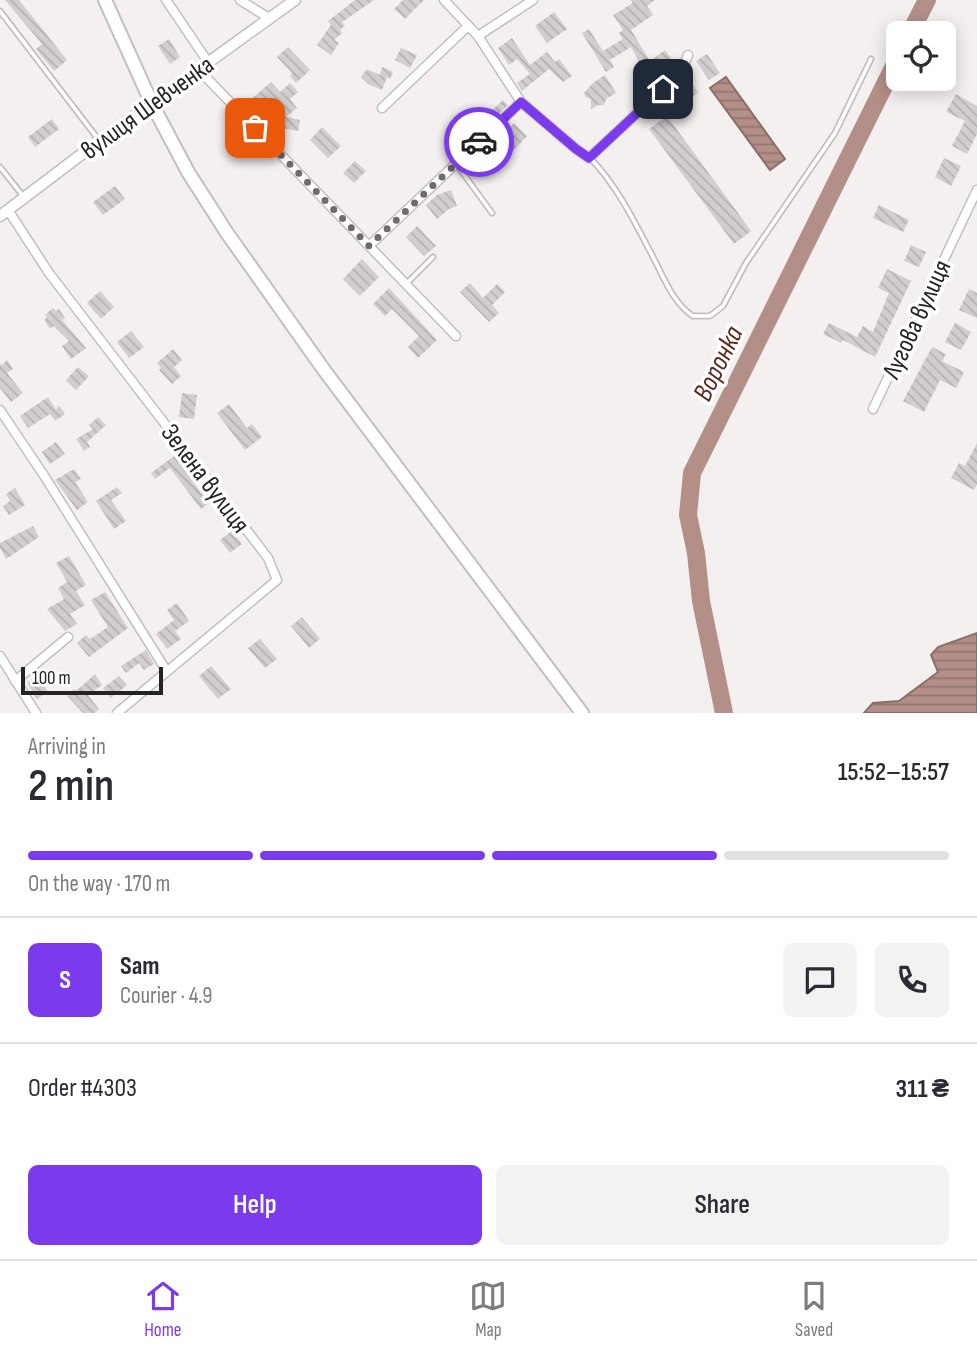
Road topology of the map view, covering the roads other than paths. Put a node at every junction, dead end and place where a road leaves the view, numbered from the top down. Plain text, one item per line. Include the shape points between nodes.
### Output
1 (105, 0) edge
2 (166, 0) edge
3 (240, 0) edge
4 (295, 0) edge
5 (444, 0) edge
6 (533, 0) edge
7 (0, 11) edge
8 (270, 18) junction
9 (468, 26) junction
10 (478, 36) junction
11 (688, 55) dead end
12 (871, 59) dead end
13 (208, 62) junction
14 (198, 69) junction
15 (521, 102) junction
16 (152, 104) junction
17 (382, 108) dead end
18 (99, 141) junction
19 (589, 158) junction
20 (455, 163) junction
21 (0, 167) edge
22 (977, 190) edge
23 (25, 197) junction
24 (4, 213) edge
25 (492, 213) dead end
26 (369, 246) junction
27 (433, 257) dead end
28 (406, 284) junction
29 (456, 336) dead end
30 (873, 409) dead end
31 (0, 410) edge
32 (68, 637) dead end
33 (0, 656) edge
34 (166, 670) junction
35 (4, 672) edge
36 (15, 681) junction
37 (36, 713) edge
38 (117, 713) edge
39 (582, 713) edge

1 - 16 highway
2 - 13 street
3 - 8 street
4 - 8 street, вулиця Шевченка
5 - 9 street
6 - 10 street
7 - 18 lane
8 - 13 street, вулиця Шевченка
9 - 10 street
9 - 17 street
10 - 15 street
11 - 19 street via 681,72
12 - 19 lane via 835,133 746,263 723,306 710,316 694,316 676,300 617,191
13 - 14 street, вулиця Шевченка
14 - 16 street, вулиця Шевченка
14 - 26 street
15 - 19 street
15 - 20 street
16 - 18 street, вулиця Шевченка
16 - 39 highway via 188,172 243,256
18 - 23 street, вулиця Шевченка
20 - 25 lane
20 - 26 street
21 - 23 lane
22 - 30 street, Лугова вулиця
23 - 24 street, вулиця Шевченка
24 - 34 street, Зелена вулиця via 276,574 277,580
26 - 28 street
27 - 28 lane
28 - 29 street
31 - 34 street
32 - 36 street
33 - 35 street
34 - 38 street, Зелена вулиця
35 - 36 street
36 - 37 street

